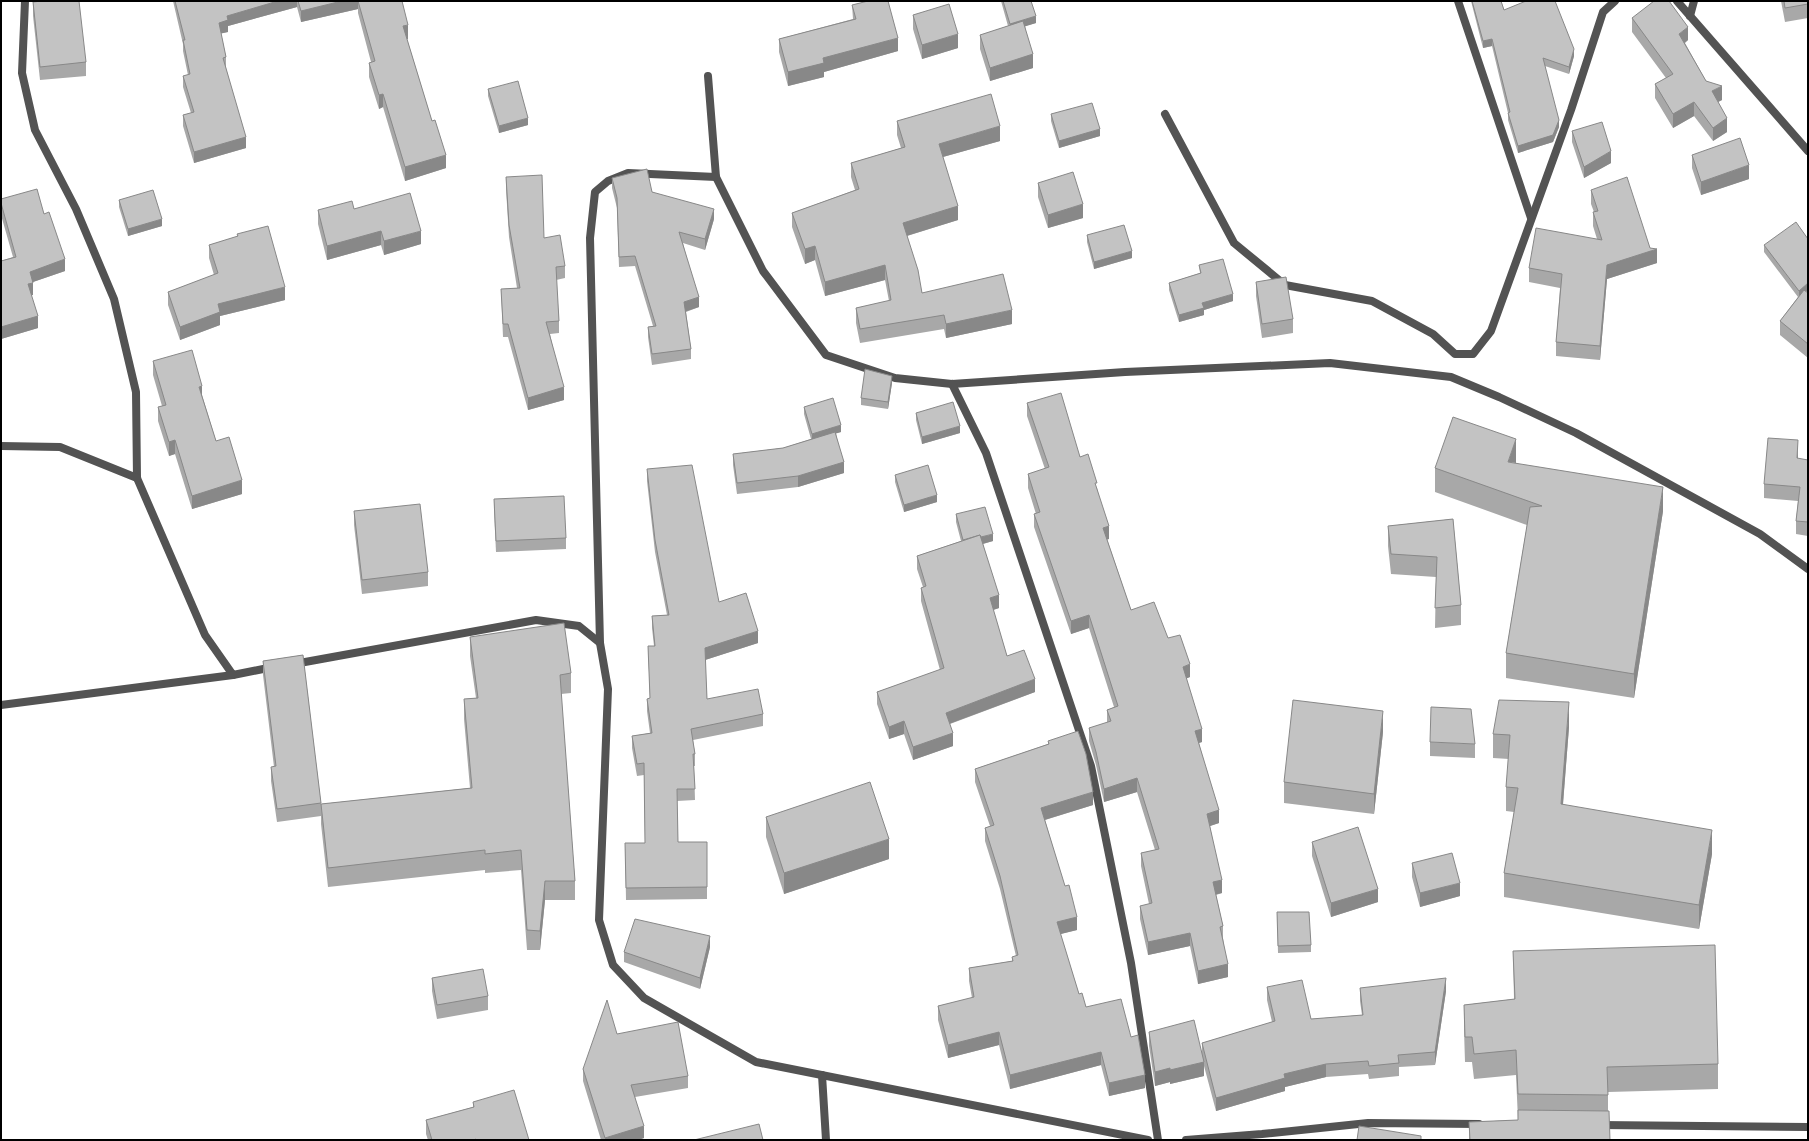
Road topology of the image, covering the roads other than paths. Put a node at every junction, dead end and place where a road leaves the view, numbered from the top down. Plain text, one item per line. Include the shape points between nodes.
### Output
1 (25, 1) edge
2 (1458, 1) edge
3 (1615, 1) edge
4 (1677, 1) edge
5 (1694, 1) edge
6 (1690, 16) junction
7 (708, 76) dead end
8 (1165, 114) dead end
9 (1808, 151) edge
10 (716, 176) junction
11 (1531, 218) junction
12 (952, 384) junction
13 (1, 446) edge
14 (137, 478) junction
15 (1808, 569) edge
16 (600, 643) junction
17 (233, 675) junction
18 (1, 705) edge
19 (822, 1075) junction
20 (1488, 1124) edge
21 (1592, 1125) edge
22 (1808, 1127) edge
23 (826, 1140) edge
24 (1148, 1140) edge
25 (1158, 1140) edge
26 (1186, 1140) edge

1 - 14 street via 22,73 35,130 76,210 114,299 136,392
2 - 11 street
3 - 11 street via 1603,12 1571,110
4 - 6 street
5 - 6 street
6 - 9 street
7 - 10 street
8 - 11 street via 1234,243 1285,285 1372,301 1433,334 1455,354 1473,354 1491,331
10 - 12 street via 763,270 826,355 895,378
10 - 16 street via 628,173 608,181 595,192 590,238
12 - 15 street via 1125,372 1330,363 1451,377 1499,396 1576,433 1760,534
12 - 25 street via 986,453 1091,766 1131,963
13 - 14 street via 60,448
14 - 17 street via 205,635
16 - 17 street via 579,626 536,620
16 - 19 street via 608,689 599,920 613,965 644,998 756,1062
17 - 18 street
19 - 23 street
19 - 24 street
20 - 26 street via 1368,1123
21 - 22 street

